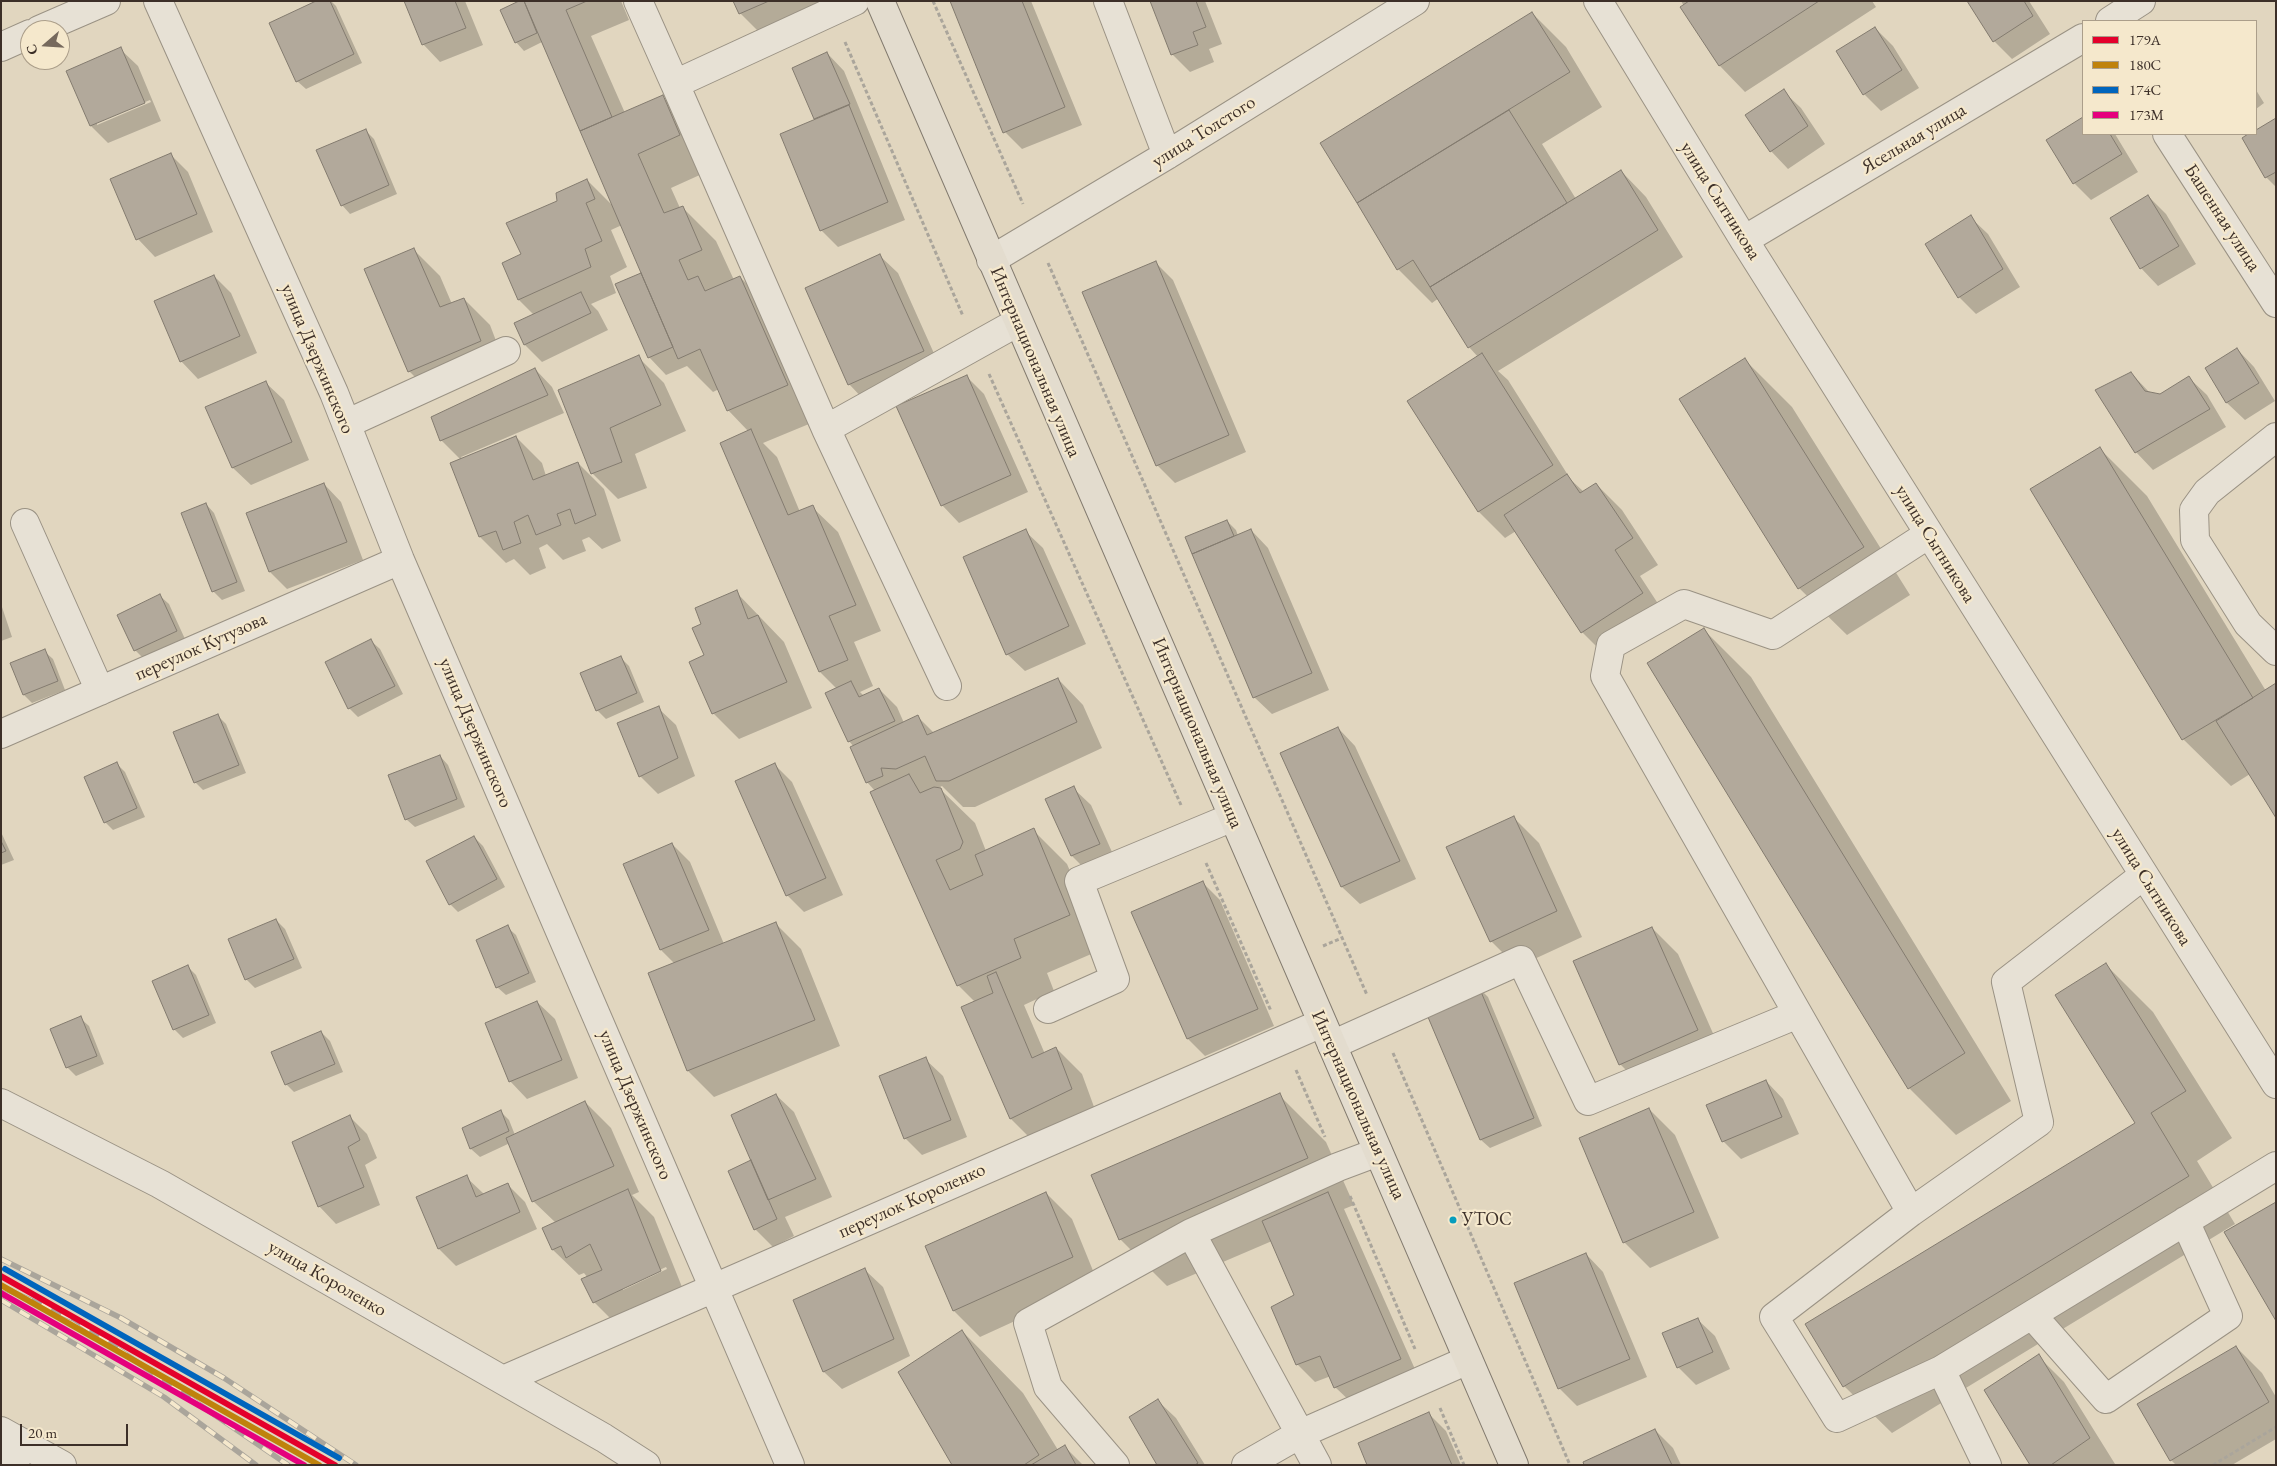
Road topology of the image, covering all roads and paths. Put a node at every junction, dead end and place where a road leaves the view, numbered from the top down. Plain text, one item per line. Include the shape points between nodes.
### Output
1 (106, 1) edge
2 (158, 1) edge
3 (638, 1) edge
4 (880, 1) edge
5 (933, 1) edge
6 (1108, 1) edge
7 (1415, 1) edge
8 (1598, 1) edge
9 (2141, 1) edge
10 (843, 7) edge
11 (63, 20) edge
12 (2112, 20) edge
13 (20, 38) edge
14 (2082, 39) edge
15 (1, 47) edge
16 (675, 84) junction
17 (2168, 135) edge
18 (1167, 156) junction
19 (1036, 233) junction
20 (1744, 240) junction
21 (991, 260) junction
22 (2276, 303) edge
23 (1018, 322) junction
24 (976, 346) junction
25 (506, 351) dead end
26 (346, 424) junction
27 (826, 429) junction
28 (2276, 437) edge
29 (25, 523) dead end
30 (1929, 534) junction
31 (400, 560) junction
32 (2276, 651) edge
33 (947, 686) dead end
34 (100, 691) junction
35 (1, 734) edge
36 (1233, 817) junction
37 (1193, 834) junction
38 (2144, 875) junction
39 (1048, 1009) dead end
40 (1798, 1014) junction
41 (1380, 1024) junction
42 (1327, 1034) junction
43 (1284, 1040) junction
44 (2276, 1084) edge
45 (1, 1103) edge
46 (1378, 1152) junction
47 (2276, 1166) edge
48 (1338, 1168) junction
49 (1910, 1212) junction
50 (2185, 1221) junction
51 (1191, 1233) junction
52 (714, 1288) junction
53 (2032, 1314) junction
54 (1468, 1360) junction
55 (1942, 1370) junction
56 (1427, 1378) junction
57 (503, 1380) junction
58 (2276, 1427) edge
59 (1, 1431) edge
60 (1300, 1434) junction
61 (28, 1448) junction
62 (1, 1464) edge
63 (62, 1465) edge
64 (646, 1465) edge
65 (790, 1465) edge
66 (1115, 1465) edge
67 (1246, 1465) edge
68 (1317, 1465) edge
69 (1464, 1465) edge
70 (1514, 1465) edge
71 (1570, 1465) edge
72 (1987, 1465) edge
73 (2213, 1465) edge

1 - 11 street
2 - 26 street, улица Дзержинского
3 - 16 street
4 - 21 main road, Интернациональная улица
5 - 19 path
6 - 18 street
7 - 18 street, улица Толстого
8 - 20 street, улица Сытникова
9 - 12 street
10 - 16 street
10 - 24 path
13 - 15 street
14 - 20 street, Ясельная улица
16 - 27 street
17 - 22 street, Башенная улица
18 - 19 street, улица Толстого
19 - 21 street, улица Толстого
19 - 41 path
20 - 30 street, улица Сытникова
21 - 23 main road, Интернациональная улица
23 - 24 street
23 - 36 main road, Интернациональная улица
24 - 27 street
24 - 37 path
25 - 26 street
26 - 31 street, улица Дзержинского
27 - 33 street
28 - 32 street via 2207,492 2194,510 2195,540 2248,624
29 - 34 street
30 - 38 street, улица Сытникова
30 - 40 street via 1773,635 1684,604 1611,645 1605,676
31 - 34 street, переулок Кутузова
31 - 52 street, улица Дзержинского
34 - 35 street, переулок Кутузова
36 - 37 street
36 - 42 main road, Интернациональная улица
37 - 39 street via 1079,881 1116,978
37 - 43 path
38 - 44 street, улица Сытникова
38 - 49 street via 2006,982 2039,1122
40 - 41 street, переулок Короленко via 1588,1101 1521,960
40 - 49 street
41 - 42 street, переулок Короленко
41 - 71 path
42 - 43 street, переулок Короленко
42 - 46 main road, Интернациональная улица
43 - 48 path
43 - 52 street, переулок Короленко
45 - 57 street, улица Короленко via 160,1184
46 - 48 street
46 - 54 main road, Интернациональная улица
47 - 50 street
48 - 51 street
48 - 56 path
49 - 55 street via 1774,1317 1837,1418
50 - 53 street
50 - 53 street via 2228,1316 2106,1399
51 - 60 street
51 - 66 street via 1028,1323 1048,1387
52 - 57 street, переулок Короленко
52 - 65 street, улица Дзержинского
53 - 55 street
54 - 56 street
54 - 70 main road, Интернациональная улица
55 - 72 street
56 - 60 street
56 - 69 path
57 - 64 street, улица Короленко
58 - 73 path
59 - 61 street
60 - 67 street
60 - 68 street
61 - 62 street
61 - 63 street

